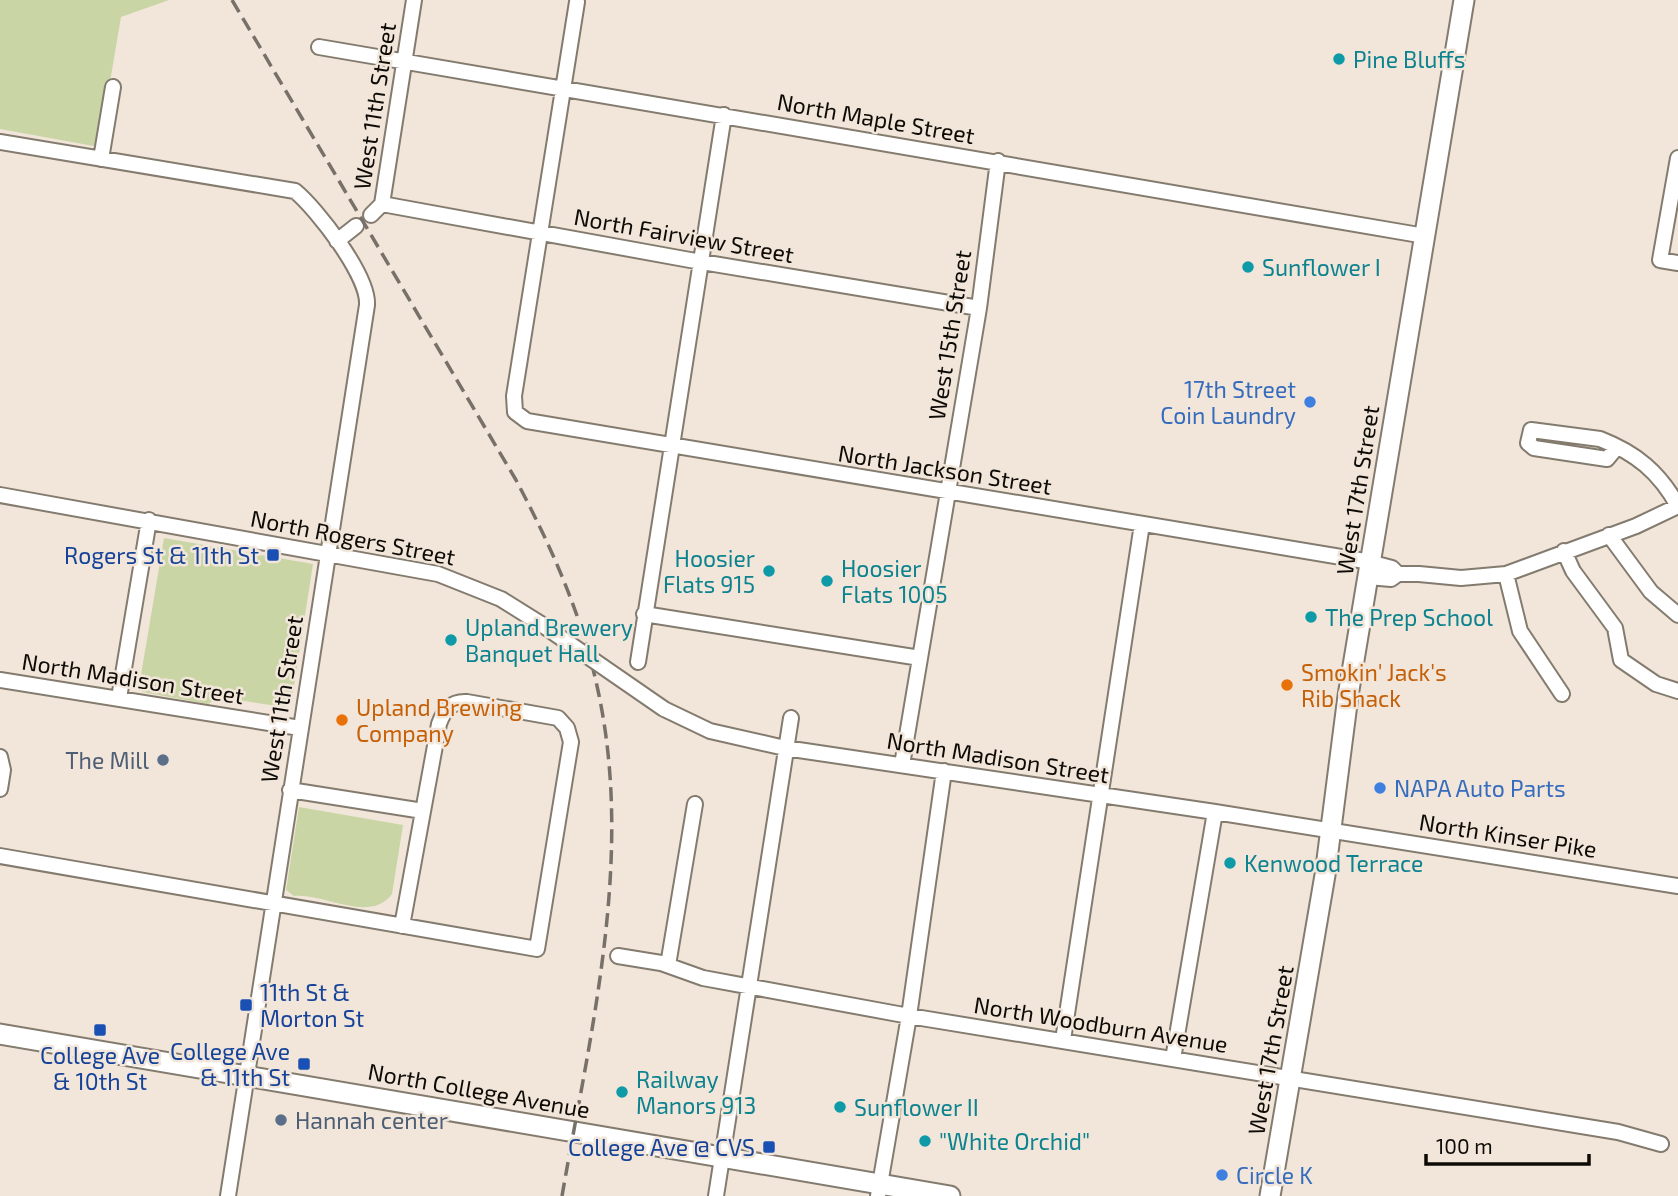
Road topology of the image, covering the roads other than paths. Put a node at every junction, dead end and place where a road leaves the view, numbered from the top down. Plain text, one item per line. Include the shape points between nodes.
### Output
1 (414, 0) edge
2 (1464, 0) edge
3 (577, 2) dead end
4 (319, 47) dead end
5 (404, 60) junction
6 (113, 87) dead end
7 (563, 87) junction
8 (724, 115) junction
9 (0, 142) edge
10 (1678, 158) edge
11 (101, 159) junction
12 (998, 161) junction
13 (383, 204) junction
14 (371, 215) dead end
15 (356, 226) dead end
16 (539, 233) junction
17 (1425, 236) junction
18 (337, 241) junction
19 (700, 262) junction
20 (1678, 263) edge
21 (979, 307) junction
22 (670, 446) junction
23 (1618, 447) junction
24 (946, 493) junction
25 (0, 495) edge
26 (1678, 506) edge
27 (149, 520) junction
28 (1142, 524) junction
29 (1609, 536) junction
30 (1564, 551) junction
31 (327, 554) junction
32 (1369, 570) junction
33 (1506, 574) junction
34 (644, 614) junction
35 (1678, 615) edge
36 (920, 659) junction
37 (638, 662) dead end
38 (0, 680) edge
39 (1678, 691) edge
40 (1562, 694) dead end
41 (119, 698) junction
42 (664, 709) joint
43 (791, 718) dead end
44 (300, 728) junction
45 (785, 748) junction
46 (0, 757) edge
47 (902, 765) junction
48 (944, 771) junction
49 (0, 789) edge
50 (290, 790) junction
51 (1102, 796) junction
52 (695, 804) dead end
53 (423, 811) junction
54 (1215, 812) junction
55 (1330, 830) junction
56 (0, 856) edge
57 (1678, 886) edge
58 (272, 903) junction
59 (402, 926) junction
60 (618, 956) dead end
61 (668, 965) junction
62 (750, 986) junction
63 (909, 1016) junction
64 (0, 1034) edge
65 (1063, 1040) junction
66 (1173, 1059) junction
67 (246, 1076) junction
68 (1290, 1078) junction
69 (1661, 1144) dead end
70 (722, 1158) junction
71 (879, 1190) edge
72 (228, 1196) edge
73 (716, 1196) edge
74 (950, 1196) edge
75 (1270, 1196) edge

1 - 5 street, West 11th Street
2 - 17 main road, West 17th Street
3 - 7 street
4 - 5 street, North Maple Street
5 - 7 street, North Maple Street
5 - 13 street, West 11th Street
6 - 11 street
7 - 8 street, North Maple Street
7 - 16 street
8 - 12 street, North Maple Street
8 - 19 street
9 - 11 street
10 - 20 street via 1660,260
11 - 18 street via 295,191 310,203
12 - 17 street, North Maple Street
12 - 21 street, West 15th Street
13 - 14 street, West 11th Street
13 - 16 street, North Fairview Street
15 - 18 street
16 - 19 street, North Fairview Street
16 - 22 street, North Jackson Street via 515,412 527,421
17 - 32 main road, West 17th Street
18 - 31 street, West 11th Street via 367,299
19 - 21 street, North Fairview Street
19 - 22 street
21 - 24 street, West 15th Street
22 - 24 street, North Jackson Street
22 - 34 street
23 - 23 street via 1600,439 1531,430 1528,435 1534,448 1608,459
23 - 26 street via 1651,468
24 - 28 street, North Jackson Street
24 - 36 street, West 15th Street
25 - 27 street, North Rogers Street
26 - 29 street
27 - 31 street, North Rogers Street
27 - 41 street
28 - 32 street, North Jackson Street
28 - 51 street
29 - 30 street
29 - 35 street via 1651,592
30 - 33 street
30 - 39 street via 1573,571 1615,628 1621,660 1656,684
31 - 42 street, North Rogers Street, bridge via 470,584 541,624
31 - 44 street, West 11th Street
32 - 33 street, North Jackson Street via 1391,579 1398,574 1461,578
32 - 55 main road, West 17th Street
33 - 40 street via 1520,631
34 - 36 street
34 - 37 street
36 - 47 street, West 15th Street
38 - 41 street, North Madison Street
41 - 44 street, North Madison Street
42 - 45 street, North Madison Street via 710,732
43 - 45 street
44 - 50 street, West 11th Street
45 - 47 street, North Madison Street
45 - 62 street
46 - 49 street
47 - 48 street, North Madison Street
48 - 51 street, North Madison Street
48 - 63 street
50 - 53 street
50 - 58 street, West 11th Street
51 - 54 street, North Madison Street
51 - 65 street
52 - 61 street
53 - 59 street
53 - 59 street via 439,724 455,702 548,714 566,726 571,742 537,949
54 - 55 street, North Madison Street
54 - 66 street
55 - 57 street, North Kinser Pike
55 - 68 main road, West 17th Street
56 - 58 street
58 - 59 street
58 - 67 street, West 11th Street
60 - 61 street, North Woodburn Avenue
61 - 62 street, North Woodburn Avenue via 703,978
62 - 63 street, North Woodburn Avenue
62 - 70 street
63 - 65 street, North Woodburn Avenue
63 - 71 street
64 - 67 main road, North College Avenue
65 - 66 street, North Woodburn Avenue
66 - 68 street, North Woodburn Avenue
67 - 70 main road, North College Avenue
67 - 72 street, West 11th Street
68 - 69 street, North Woodburn Avenue via 1619,1132
68 - 75 main road, West 17th Street
70 - 71 main road, North College Avenue
70 - 73 street
71 - 74 main road, North College Avenue

